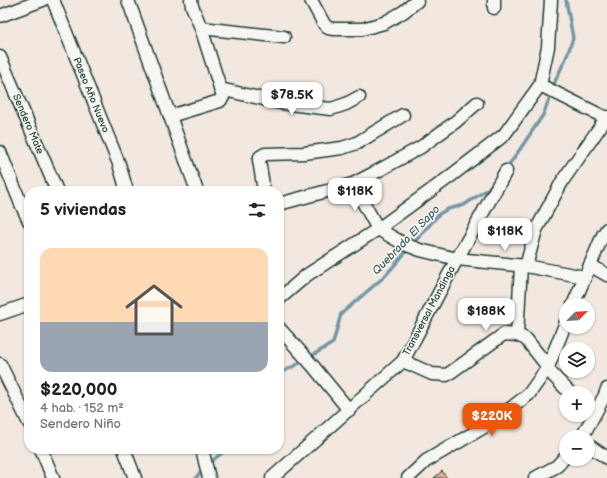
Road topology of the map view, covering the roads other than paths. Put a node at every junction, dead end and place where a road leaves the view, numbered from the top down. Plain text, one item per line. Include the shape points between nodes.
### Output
1 (43, 0) edge
2 (53, 0) edge
3 (128, 0) edge
4 (191, 0) edge
5 (311, 0) edge
6 (551, 0) edge
7 (417, 1) edge
8 (0, 16) edge
9 (200, 28) junction
10 (284, 37) dead end
11 (0, 57) edge
12 (547, 88) junction
13 (220, 89) junction
14 (360, 97) dead end
15 (477, 103) dead end
16 (403, 115) dead end
17 (170, 116) junction
18 (606, 118) edge
19 (0, 152) edge
20 (506, 171) dead end
21 (353, 184) junction
22 (55, 186) edge
23 (125, 186) edge
24 (195, 186) edge
25 (263, 186) edge
26 (284, 203) edge
27 (24, 210) edge
28 (378, 229) junction
29 (607, 229) edge
30 (456, 259) junction
31 (590, 265) junction
32 (524, 266) junction
33 (607, 275) edge
34 (585, 277) junction
35 (284, 294) edge
36 (576, 298) edge
37 (24, 306) edge
38 (0, 314) edge
39 (284, 334) edge
40 (561, 334) edge
41 (517, 335) junction
42 (403, 361) junction
43 (0, 364) edge
44 (548, 368) junction
45 (564, 386) edge
46 (607, 389) edge
47 (595, 409) edge
48 (349, 410) junction
49 (24, 413) edge
50 (595, 450) edge
51 (43, 454) edge
52 (126, 454) edge
53 (203, 454) edge
54 (607, 458) edge
55 (559, 464) edge
56 (209, 477) edge
57 (53, 478) edge
58 (135, 478) edge
59 (272, 478) edge
60 (408, 478) edge
61 (535, 478) edge

1 - 8 street
2 - 23 street, Paseo Año Nuevo
3 - 17 street
4 - 9 street
5 - 7 street via 324,24 334,29 362,29 384,23
6 - 12 street
9 - 10 street
9 - 13 street
11 - 22 street, Sendero Mate
12 - 18 street
12 - 28 street via 504,135
13 - 14 street via 281,103 331,109
13 - 17 street via 223,97 220,101
15 - 21 street via 421,147
16 - 25 street via 356,143 342,148 304,154 260,156 258,160
17 - 24 street
18 - 32 street via 563,180 536,230
19 - 27 street
20 - 30 street, Transversal Mandinga
21 - 26 street
21 - 28 street
28 - 30 street via 404,244
28 - 35 street via 306,274
29 - 31 street
30 - 32 street
30 - 42 street, Transversal Mandinga
31 - 33 street
31 - 34 street
32 - 34 street
32 - 41 street
34 - 36 street
37 - 38 street
39 - 48 street
40 - 44 street
41 - 42 street via 504,334 447,375 432,374
41 - 44 street via 526,339
42 - 48 street, Transversal Mandinga
43 - 49 street
44 - 45 street
44 - 60 street via 530,394 496,420 433,456
46 - 47 street
48 - 59 street, Transversal Mandinga
50 - 54 street
51 - 57 street
52 - 58 street
53 - 56 street
55 - 61 street

